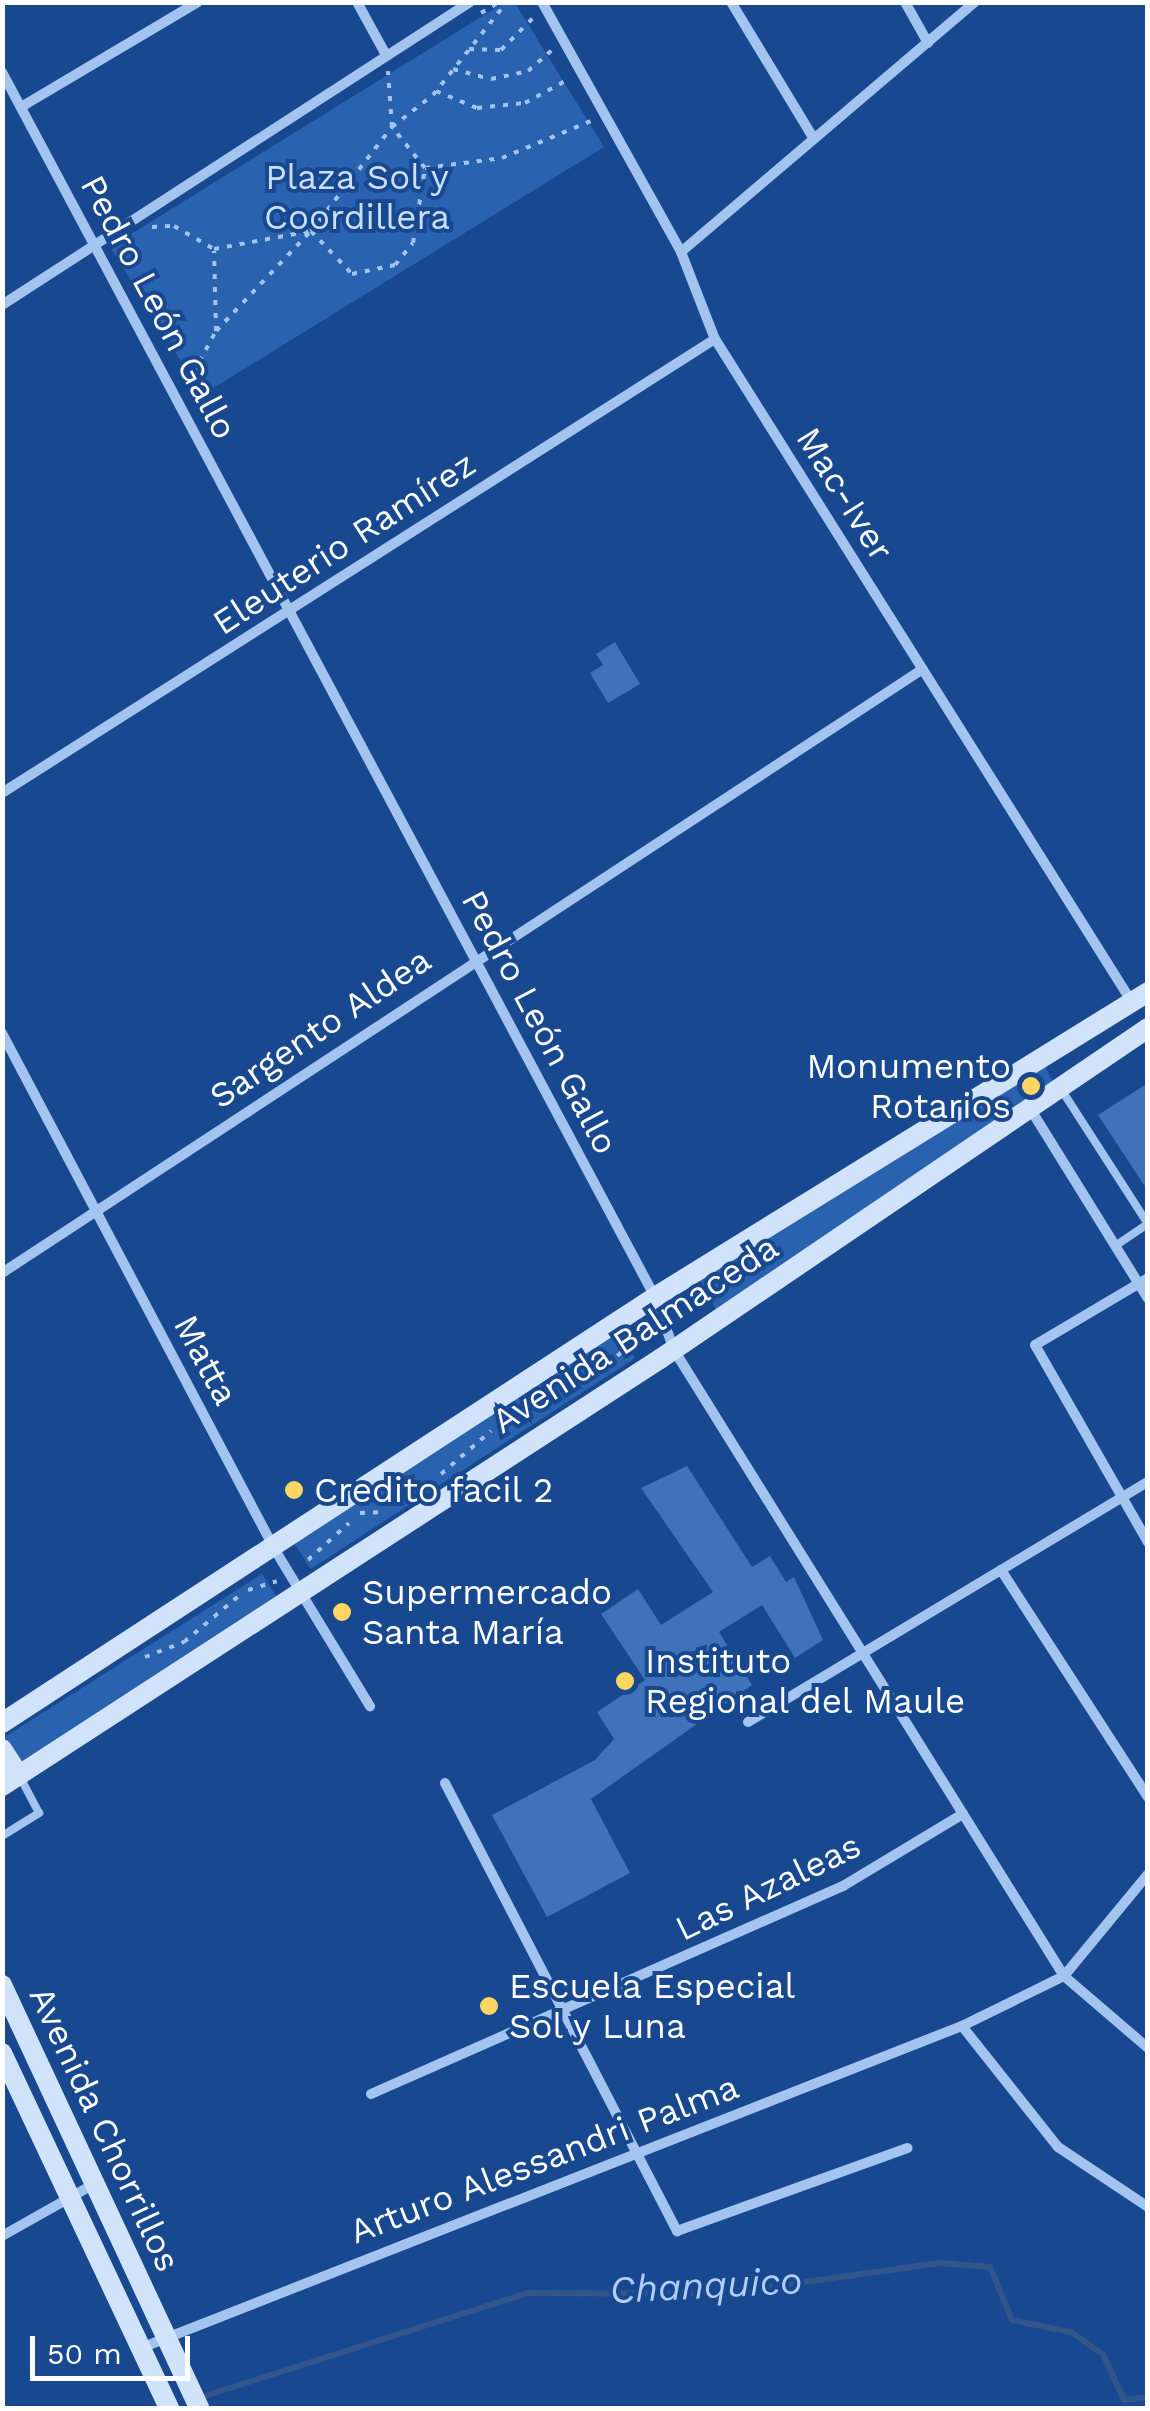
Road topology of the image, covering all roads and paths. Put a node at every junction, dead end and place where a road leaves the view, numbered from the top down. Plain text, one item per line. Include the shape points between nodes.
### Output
1 (198, 2) edge
2 (358, 2) edge
3 (470, 2) edge
4 (507, 2) edge
5 (730, 2) edge
6 (904, 2) edge
7 (975, 2) edge
8 (539, 7) edge
9 (928, 42) junction
10 (555, 46) dead end
11 (468, 50) junction
12 (386, 55) junction
13 (453, 69) junction
14 (2, 72) edge
15 (572, 78) dead end
16 (436, 91) junction
17 (21, 107) junction
18 (604, 112) junction
19 (392, 126) junction
20 (814, 139) junction
21 (424, 168) junction
22 (174, 226) dead end
23 (311, 231) junction
24 (94, 245) junction
25 (214, 250) junction
26 (681, 252) junction
27 (2, 305) edge
28 (216, 332) junction
29 (715, 339) junction
30 (184, 413) junction
31 (289, 610) junction
32 (922, 669) junction
33 (2, 794) edge
34 (475, 958) junction
35 (1139, 996) edge
36 (1148, 1028) edge
37 (2, 1034) edge
38 (1061, 1089) junction
39 (1031, 1110) junction
40 (96, 1210) junction
41 (1148, 1224) edge
42 (1115, 1246) junction
43 (2, 1273) edge
44 (1143, 1281) edge
45 (655, 1297) junction
46 (1148, 1299) edge
47 (631, 1313) junction
48 (643, 1333) junction
49 (667, 1355) junction
50 (590, 1380) dead end
51 (564, 1396) dead end
52 (437, 1478) dead end
53 (1148, 1482) edge
54 (1121, 1498) junction
55 (398, 1512) dead end
56 (1148, 1542) edge
57 (275, 1550) junction
58 (302, 1564) dead end
59 (1001, 1570) junction
60 (299, 1590) junction
61 (863, 1654) junction
62 (370, 1706) dead end
63 (748, 1722) dead end
64 (2, 1723) edge
65 (2, 1749) edge
66 (11, 1780) edge
67 (445, 1784) dead end
68 (1148, 1797) edge
69 (963, 1814) junction
70 (2, 1836) edge
71 (1148, 1874) edge
72 (1064, 1976) junction
73 (2, 1985) edge
74 (564, 2013) junction
75 (962, 2026) junction
76 (1148, 2048) edge
77 (2, 2053) edge
78 (371, 2094) dead end
79 (907, 2148) dead end
80 (636, 2152) junction
81 (94, 2184) junction
82 (71, 2194) junction
83 (1148, 2207) edge
84 (2, 2236) edge
85 (165, 2337) junction
86 (141, 2348) junction
87 (169, 2408) edge
88 (199, 2408) edge

1 - 17 street
2 - 12 street
3 - 12 street
4 - 11 path
5 - 20 street
6 - 9 street
7 - 9 street
8 - 11 path via 500,50
8 - 18 street, Mac-Iver
9 - 20 street
10 - 13 path via 528,72 491,79
11 - 13 path
12 - 19 path
12 - 24 street
13 - 16 path
14 - 17 street, Pedro León Gallo
15 - 16 path via 509,104 477,108
16 - 19 path
17 - 24 street, Pedro León Gallo
18 - 21 path via 502,158
18 - 26 street, Mac-Iver
19 - 21 path
19 - 23 path
20 - 26 street
21 - 23 path via 413,243 396,265 352,274
22 - 25 path
23 - 25 path
23 - 28 path
24 - 27 street
24 - 30 street, Pedro León Gallo
25 - 28 path
26 - 29 street, Mac-Iver
28 - 30 path via 184,388
29 - 31 street, Eleuterio Ramírez
29 - 32 street, Mac-Iver
30 - 31 street, Pedro León Gallo
31 - 33 street, Eleuterio Ramírez
31 - 34 street, Pedro León Gallo
32 - 34 street, Sargento Aldea
32 - 35 street, Mac-Iver
34 - 40 street, Sargento Aldea
34 - 45 street, Pedro León Gallo
35 - 45 main road, Avenida Balmaceda
36 - 38 main road, Avenida Balmaceda
37 - 40 street, Matta
38 - 39 main road, Avenida Balmaceda
38 - 41 lane
39 - 42 street
39 - 49 main road, Avenida Balmaceda
40 - 43 street, Sargento Aldea
40 - 57 street, Matta
41 - 42 lane
42 - 44 street
44 - 46 street
44 - 54 street via 1035,1346
45 - 47 main road, Avenida Balmaceda
45 - 49 street, Pedro León Gallo
47 - 48 path
47 - 57 main road, Avenida Balmaceda
48 - 49 path
48 - 50 path
49 - 60 main road, Avenida Balmaceda
49 - 61 street, Pedro León Gallo
51 - 52 path via 504,1420
53 - 54 street
54 - 56 street
54 - 59 street
55 - 58 path via 360,1513
57 - 60 street, Matta
57 - 64 main road, Avenida Balmaceda
59 - 61 street
59 - 68 street
60 - 62 street, Matta
60 - 66 main road, Avenida Balmaceda
61 - 63 street
61 - 69 street, Pedro León Gallo
65 - 66 main road
66 - 70 lane via 39,1812
67 - 74 street
69 - 72 street, Pedro León Gallo
69 - 74 street, Las Azaleas via 844,1886
71 - 72 street, Arturo Alessandri Palma
72 - 75 street, Arturo Alessandri Palma
72 - 76 street, Pedro León Gallo
73 - 81 main road, Avenida Chorrillos
74 - 78 street, Las Azaleas
74 - 80 street
75 - 80 street, Arturo Alessandri Palma
75 - 83 street via 1058,2147
77 - 82 main road, Avenida Chorrillos
79 - 80 street via 677,2231
80 - 85 street, Arturo Alessandri Palma
81 - 82 street
81 - 85 main road, Avenida Chorrillos
82 - 84 street
82 - 86 main road, Avenida Chorrillos
85 - 86 street, Arturo Alessandri Palma
85 - 88 main road, Avenida Chorrillos
86 - 87 main road, Avenida Chorrillos

